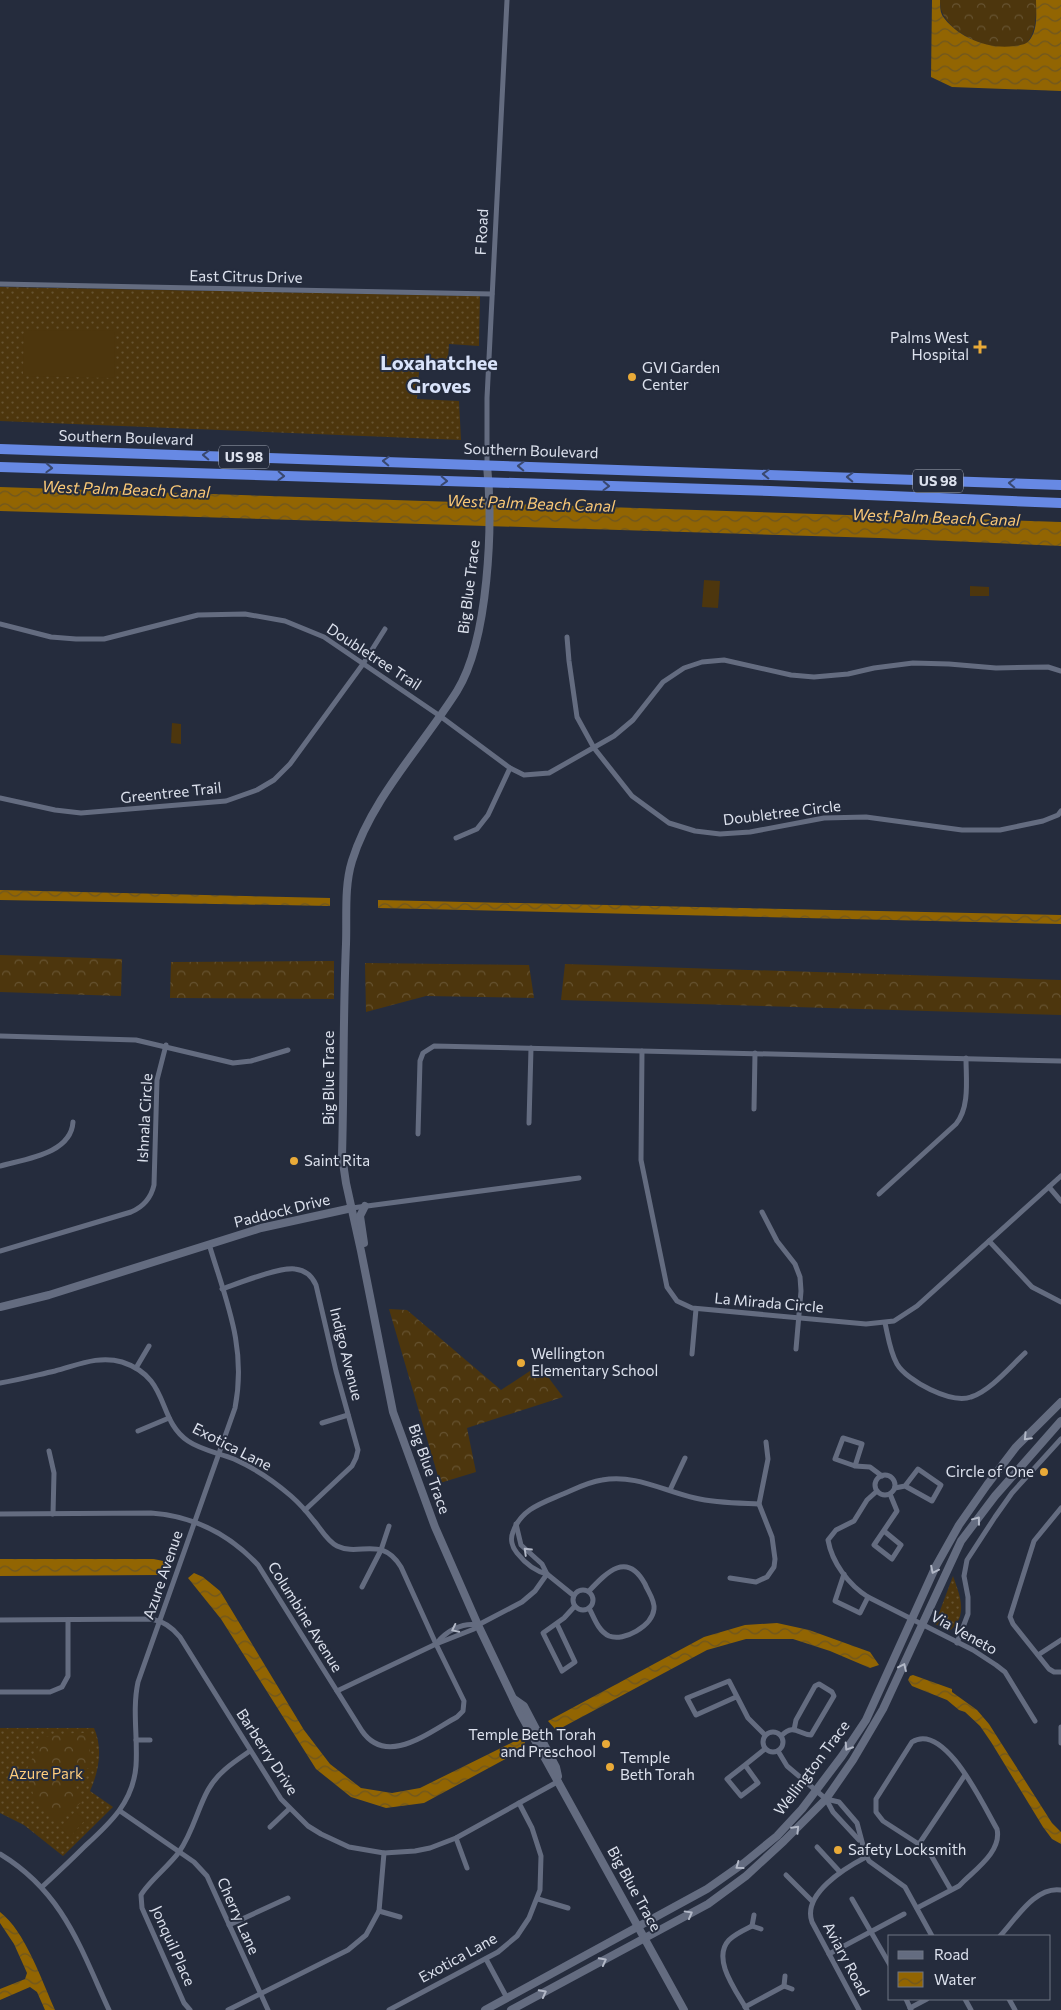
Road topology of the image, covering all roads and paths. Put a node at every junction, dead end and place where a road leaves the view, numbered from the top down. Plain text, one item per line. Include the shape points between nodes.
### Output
1 (506, 0) edge
2 (0, 284) edge
3 (492, 294) junction
4 (0, 449) edge
5 (487, 464) junction
6 (0, 467) edge
7 (489, 482) junction
8 (1061, 485) edge
9 (1061, 503) edge
10 (0, 624) edge
11 (385, 629) dead end
12 (567, 637) dead end
13 (363, 664) junction
14 (1061, 671) edge
15 (440, 716) junction
16 (594, 748) junction
17 (510, 768) junction
18 (0, 798) edge
19 (1060, 815) edge
20 (456, 838) dead end
21 (0, 1036) edge
22 (166, 1046) junction
23 (531, 1048) junction
24 (288, 1050) dead end
25 (642, 1051) junction
26 (755, 1053) junction
27 (966, 1058) junction
28 (1061, 1061) edge
29 (754, 1109) dead end
30 (73, 1122) dead end
31 (529, 1123) dead end
32 (418, 1134) dead end
33 (0, 1166) edge
34 (1061, 1176) edge
35 (579, 1178) dead end
36 (1049, 1187) junction
37 (879, 1194) dead end
38 (1061, 1201) edge
39 (365, 1206) junction
40 (352, 1208) junction
41 (762, 1212) dead end
42 (989, 1241) junction
43 (208, 1244) junction
44 (0, 1252) edge
45 (362, 1254) junction
46 (222, 1289) junction
47 (1061, 1302) edge
48 (0, 1307) edge
49 (696, 1309) junction
50 (798, 1318) junction
51 (885, 1323) junction
52 (149, 1346) dead end
53 (796, 1349) dead end
54 (1025, 1353) dead end
55 (692, 1354) dead end
56 (136, 1368) junction
57 (0, 1383) edge
58 (1061, 1402) edge
59 (348, 1415) junction
60 (169, 1418) junction
61 (1061, 1420) edge
62 (322, 1423) dead end
63 (138, 1431) dead end
64 (1061, 1439) edge
65 (766, 1442) dead end
66 (49, 1451) dead end
67 (219, 1453) junction
68 (685, 1458) dead end
69 (855, 1466) junction
70 (882, 1476) junction
71 (905, 1486) junction
72 (895, 1488) junction
73 (670, 1490) junction
74 (877, 1491) junction
75 (890, 1494) junction
76 (759, 1504) junction
77 (1061, 1508) edge
78 (305, 1510) junction
79 (0, 1514) edge
80 (53, 1514) junction
81 (195, 1522) junction
82 (516, 1523) junction
83 (389, 1526) dead end
84 (884, 1531) junction
85 (381, 1550) junction
86 (547, 1574) junction
87 (844, 1574) junction
88 (730, 1578) dead end
89 (362, 1587) dead end
90 (589, 1591) junction
91 (574, 1595) junction
92 (868, 1597) junction
93 (575, 1606) junction
94 (589, 1608) junction
95 (912, 1619) junction
96 (0, 1620) edge
97 (68, 1620) junction
98 (160, 1621) junction
99 (557, 1624) junction
100 (478, 1625) junction
101 (923, 1625) junction
102 (1061, 1640) edge
103 (957, 1643) junction
104 (436, 1644) junction
105 (1038, 1655) junction
106 (1061, 1672) edge
107 (337, 1691) junction
108 (0, 1692) edge
109 (736, 1697) junction
110 (1035, 1721) dead end
111 (1061, 1727) edge
112 (794, 1730) junction
113 (765, 1735) junction
114 (781, 1736) junction
115 (136, 1740) junction
116 (150, 1740) dead end
117 (1061, 1743) edge
118 (765, 1749) junction
119 (778, 1751) junction
120 (250, 1752) junction
121 (745, 1765) junction
122 (965, 1775) junction
123 (559, 1781) junction
124 (816, 1790) junction
125 (826, 1799) junction
126 (519, 1804) junction
127 (289, 1809) junction
128 (120, 1810) junction
129 (270, 1827) dead end
130 (456, 1838) junction
131 (919, 1844) junction
132 (862, 1845) junction
133 (817, 1847) dead end
134 (180, 1852) junction
135 (384, 1853) junction
136 (0, 1854) edge
137 (866, 1857) junction
138 (467, 1868) dead end
139 (840, 1872) junction
140 (786, 1875) dead end
141 (42, 1887) junction
142 (951, 1890) junction
143 (1061, 1890) edge
144 (288, 1898) dead end
145 (538, 1899) junction
146 (852, 1899) dead end
147 (812, 1902) junction
148 (568, 1908) dead end
149 (917, 1908) junction
150 (379, 1911) junction
151 (904, 1914) dead end
152 (754, 1915) dead end
153 (400, 1917) dead end
154 (229, 1925) junction
155 (752, 1926) junction
156 (639, 1927) junction
157 (761, 1929) dead end
158 (870, 1932) junction
159 (931, 1935) edge
160 (1001, 1935) edge
161 (646, 1938) junction
162 (829, 1954) junction
163 (486, 1959) junction
164 (888, 1962) edge
165 (785, 1976) dead end
166 (784, 1986) junction
167 (792, 1990) dead end
168 (260, 1994) junction
169 (507, 1998) junction
170 (925, 2000) edge
171 (746, 2008) edge
172 (910, 2009) edge
173 (109, 2010) edge
174 (190, 2010) edge
175 (228, 2010) edge
176 (268, 2010) edge
177 (389, 2010) edge
178 (484, 2010) edge
179 (511, 2010) edge
180 (684, 2010) edge
181 (859, 2010) edge

1 - 3 street, F Road
2 - 3 street, East Citrus Drive
3 - 5 street, F Road
5 -> 4 highway, Southern Boulevard / US 98
5 - 7 street, Big Blue Trace
8 -> 5 highway, Southern Boulevard / US 98
6 -> 7 highway, US 98
7 -> 9 highway, US 98
7 - 15 street, Big Blue Trace via 489,541 475,644 458,689
10 - 13 street, Doubletree Trail via 51,637 104,639 198,615 245,614 285,621 324,637
11 - 13 street, Greentree Trail
12 - 16 street, Doubletree Circle via 577,716
13 - 15 street, Doubletree Trail
13 - 18 street, Greentree Trail via 290,764 274,780 226,802 81,813
14 - 16 street via 1048,667 996,668 913,663 814,677 724,660 702,662 684,668 663,682 633,720
15 - 17 street, Doubletree Trail
15 - 40 street, Big Blue Trace via 372,815 360,840 347,882 342,1156
16 - 17 street via 549,773 524,775
16 - 19 street, Doubletree Circle via 632,796 669,823 695,831 720,834 750,832 824,818 866,817 962,830 1000,830
17 - 20 street via 488,815 477,829
21 - 22 street via 124,1039
22 - 24 street via 233,1063
22 - 44 street, Ishnala Circle via 157,1080 154,1185 148,1200 131,1212
23 - 25 street
23 - 31 street
23 - 32 street via 438,1046 426,1050 420,1061
25 - 26 street
25 - 49 street, La Mirada Circle via 640,1143 645,1183 667,1287 680,1303
26 - 27 street
26 - 29 street
27 - 28 street
27 - 37 street via 965,1106 959,1121
30 - 33 street via 69,1138 58,1148
34 - 36 street, La Mirada Circle
35 - 39 street, Paddock Drive
36 - 38 street
36 - 42 street, La Mirada Circle
39 - 40 street, Paddock Drive
39 - 45 street via 360,1216 365,1247
40 - 43 street, Paddock Drive
40 - 45 street, Big Blue Trace
41 - 50 street via 799,1272
42 - 47 street via 1032,1287
42 - 51 street, La Mirada Circle via 911,1312
43 - 46 street, Azure Avenue
43 - 48 street, Paddock Drive
45 - 100 street, Big Blue Trace via 394,1412 435,1527
46 - 59 street, Indigo Avenue via 288,1269 301,1270 312,1278
46 - 67 street, Azure Avenue via 238,1344 240,1376 234,1408
49 - 50 street, La Mirada Circle
49 - 55 street
50 - 51 street, La Mirada Circle
50 - 53 street
51 - 54 street via 893,1356 903,1371 954,1398 968,1398 980,1393
52 - 56 street
56 - 57 street, Exotica Lane via 114,1360 96,1360
56 - 60 street, Exotica Lane via 156,1388
58 -> 95 street, Wellington Trace via 1016,1447 987,1484 945,1550
59 - 62 street
59 - 78 street, Indigo Avenue via 357,1445 355,1462
60 - 63 street
60 - 67 street, Exotica Lane via 188,1441
101 -> 61 street, Wellington Trace via 961,1541
64 - 103 street via 1012,1493 967,1560 964,1576 968,1614
65 - 76 street via 768,1459
66 - 80 street via 54,1473
67 - 78 street, Exotica Lane via 260,1473
67 - 81 street, Azure Avenue
68 - 73 street
69 - 69 street via 835,1459 843,1438 862,1444
69 - 70 street via 870,1467
70 - 72 street via 891,1477
70 - 74 street via 876,1482
71 - 71 street via 918,1469 941,1485 932,1501
71 - 72 street
72 - 75 street
73 - 76 street via 709,1501
73 - 82 street via 628,1479 597,1481 530,1508
74 - 75 street
74 - 87 street, Via Veneto via 854,1521 836,1530 828,1540
75 - 84 street via 897,1511
76 - 88 street via 772,1537 774,1567 767,1577 756,1582
77 - 105 street via 1034,1541 1010,1617
78 - 85 street, Exotica Lane via 337,1546
79 - 80 street, Columbine Avenue
80 - 81 street, Columbine Avenue via 156,1514
81 - 98 street, Azure Avenue
81 - 107 street, Columbine Avenue via 235,1543 258,1565
86 -> 82 street via 542,1564 521,1545
82 - 86 street via 511,1537 515,1551 538,1572
83 - 85 street
84 - 84 street via 874,1544 892,1559 901,1546
85 - 89 street
85 - 104 street via 401,1567
86 - 91 street
86 - 100 street via 528,1597
87 - 92 street, Via Veneto via 856,1589
87 - 92 street via 835,1601 860,1613
90 - 91 street via 581,1589
90 - 94 street via 593,1600
90 - 94 street via 612,1569 631,1568 639,1574 654,1607 646,1625 617,1637 600,1629
91 - 93 street via 572,1601
92 - 95 street, Via Veneto
93 - 94 street via 580,1610
93 - 99 street
95 - 101 street, Via Veneto
95 -> 124 street, Wellington Trace via 866,1720
96 - 97 street
97 - 98 street
97 - 108 street via 68,1676 62,1687 50,1692
98 - 115 street, Azure Avenue via 136,1692
98 - 120 street, Barberry Drive via 180,1637
99 - 99 street via 543,1633 562,1671 575,1662
100 - 104 street via 467,1623 443,1634
100 - 123 street, Big Blue Trace via 513,1698 524,1706 556,1767
101 - 103 street, Via Veneto
125 -> 101 street, Wellington Trace via 883,1709
102 - 105 street
103 - 110 street, Via Veneto via 1005,1672
104 - 107 street
104 - 107 street, Columbine Avenue via 464,1701 463,1711 406,1744 382,1746 367,1738
105 - 106 street via 1049,1669
109 - 109 street via 729,1681 687,1698 696,1716
109 - 113 street via 748,1718
111 - 117 street
112 - 112 street via 811,1735 834,1696 832,1692 819,1684 815,1686 796,1720
112 - 114 street
113 - 114 street via 774,1732
113 - 118 street
114 - 119 street via 782,1746
115 - 116 street
115 - 128 street, Azure Avenue via 134,1777
118 - 119 street
118 - 121 street
119 - 124 street via 787,1766
120 - 127 street, Barberry Drive
120 - 134 street, Jonquil Place via 228,1766 214,1781
121 - 121 street via 758,1783 741,1796 727,1778
122 - 131 street
122 - 131 street via 958,1762 932,1740 924,1738 912,1742 876,1799 875,1807 880,1819
122 - 142 street via 997,1829 998,1837 994,1848 962,1883
123 - 126 street, Barberry Drive
123 - 156 street, Big Blue Trace
124 - 125 street
124 -> 156 street, Wellington Trace via 777,1836 744,1863
125 - 132 street
125 - 132 street via 839,1802 857,1823
161 -> 125 street, Wellington Trace via 708,1904 746,1876
126 - 130 street, Barberry Drive
126 - 145 street, Exotica Lane via 535,1834 541,1856 542,1878
127 - 129 street
127 - 135 street, Barberry Drive via 308,1826 335,1841
128 - 134 street, Cherry Lane
128 - 141 street, Azure Avenue
130 - 135 street, Barberry Drive via 415,1851
130 - 138 street
131 - 142 street via 930,1853
132 - 137 street
133 - 139 street
134 - 154 street, Cherry Lane via 206,1876
134 - 174 street, Jonquil Place via 143,1891 140,1903
135 - 150 street
136 - 141 street
137 - 139 street
137 - 149 street via 902,1884
139 - 147 street
140 - 147 street
141 - 173 street via 70,1925
142 - 149 street
143 - 160 street via 1049,1889 1037,1895
144 - 154 street
145 - 148 street
145 - 163 street, Exotica Lane via 517,1936
146 - 158 street
147 - 162 street, Aviary Road via 811,1918
149 - 159 street
150 - 153 street
150 - 168 street via 366,1935 352,1948
151 - 158 street
152 - 155 street
154 - 168 street, Cherry Lane
155 - 157 street
155 - 171 street via 728,1941 722,1956 724,1969
156 - 161 street, Big Blue Trace
156 - 169 street, Wellington Trace
158 - 162 street
158 - 164 street
179 -> 161 street, Wellington Trace
161 - 180 street, Big Blue Trace
162 - 181 street, Aviary Road
163 - 169 street
163 - 177 street, Exotica Lane
165 - 166 street
166 - 167 street
166 - 171 street
168 - 175 street
168 - 176 street, Cherry Lane
169 - 178 street, Wellington Trace
170 - 172 street

